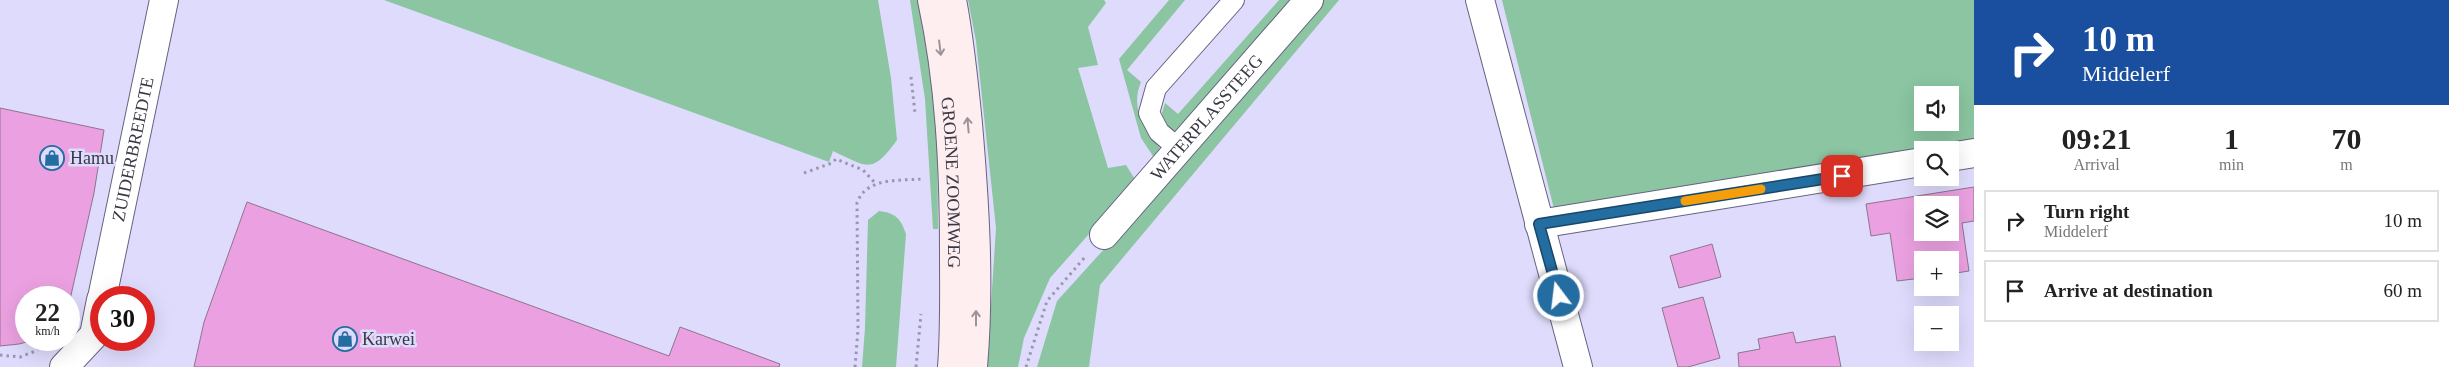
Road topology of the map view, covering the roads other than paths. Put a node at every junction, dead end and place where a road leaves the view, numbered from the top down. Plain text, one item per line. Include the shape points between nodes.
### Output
1 (164, 0) edge
2 (932, 0) edge
3 (952, 0) edge
4 (1234, 0) edge
5 (1309, 0) edge
6 (1480, 0) edge
7 (1179, 149) junction
8 (1974, 153) edge
9 (1959, 156) edge
10 (1914, 163) edge
11 (1539, 224) junction
12 (1104, 234) road end
13 (105, 286) edge
14 (90, 337) edge
15 (56, 357) edge
16 (952, 367) edge
17 (974, 367) edge
18 (1578, 367) edge

1 - 13 street, ZUIDERBREEDTE
2 -> 16 main road, GROENE ZOOMWEG via 954,175
17 -> 3 main road, GROENE ZOOMWEG via 976,244 972,174 960,39
4 - 7 lane via 1156,88 1149,112 1159,132
5 - 7 street, WATERPLASSTEEG
6 - 11 street
7 - 12 street, WATERPLASSTEEG
8 - 9 street
10 - 11 street
11 - 18 street
14 - 15 street, ZUIDERBREEDTE

